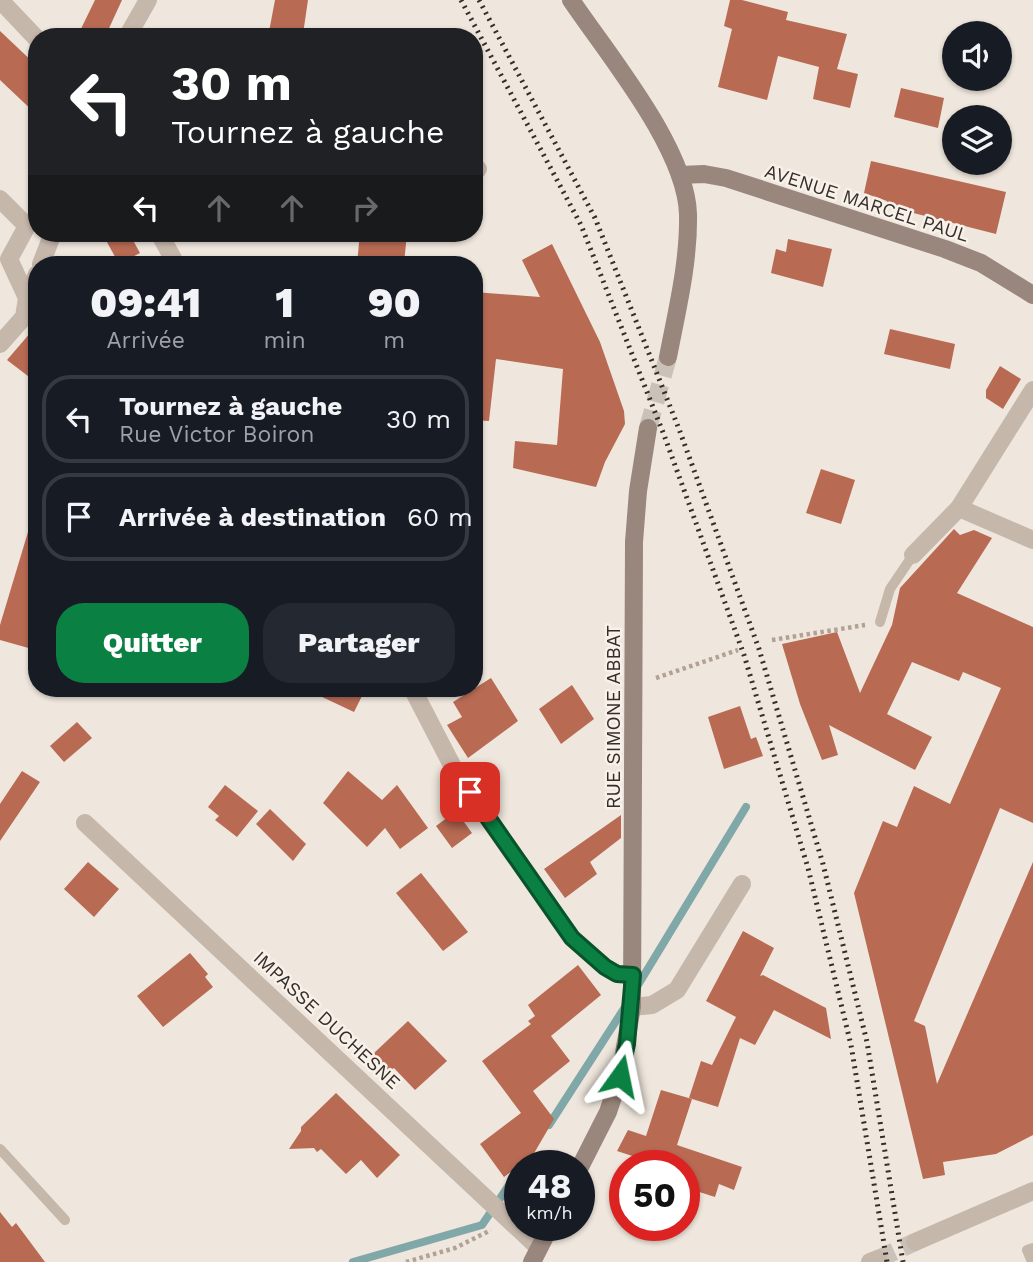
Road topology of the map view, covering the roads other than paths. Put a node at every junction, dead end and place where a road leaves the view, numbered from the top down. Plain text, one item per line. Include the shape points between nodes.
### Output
1 (0, 0) edge
2 (148, 0) edge
3 (570, 0) edge
4 (132, 28) edge
5 (28, 30) edge
6 (680, 174) junction
7 (0, 199) edge
8 (1033, 295) edge
9 (27, 298) joint
10 (0, 344) edge
11 (668, 357) tunnel mouth
12 (1033, 390) edge
13 (648, 428) tunnel mouth
14 (960, 508) junction
15 (1033, 540) edge
16 (913, 555) joint
17 (880, 622) road end
18 (417, 697) edge
19 (85, 823) dead end
20 (742, 884) dead end
21 (633, 975) junction
22 (632, 1007) junction
23 (0, 1149) edge
24 (589, 1150) edge
25 (1033, 1191) edge
26 (65, 1220) dead end
27 (915, 1242) tunnel mouth
28 (1033, 1248) edge
29 (536, 1255) edge
30 (1032, 1262) edge

1 - 5 street
2 - 4 street
3 - 6 main road via 645,108
6 - 8 main road, AVENUE MARCEL PAUL via 726,178 945,249 981,263
6 - 11 main road via 688,212 684,277
7 - 9 street via 27,226 9,259
9 - 10 street via 24,317
12 - 14 street
13 - 21 main road, RUE SIMONE ABBAT via 634,542
14 - 15 street
14 - 16 street
16 - 17 lane via 890,589
18 - 21 street via 455,771 572,938 605,967
19 - 29 street, IMPASSE DUCHESNE via 510,1221
20 - 22 street via 677,990 652,1005
21 - 22 main road, RUE SIMONE ABBAT
22 - 24 main road, RUE SIMONE ABBAT via 620,1076
23 - 26 lane
25 - 27 street
28 - 30 lane via 1027,1250

